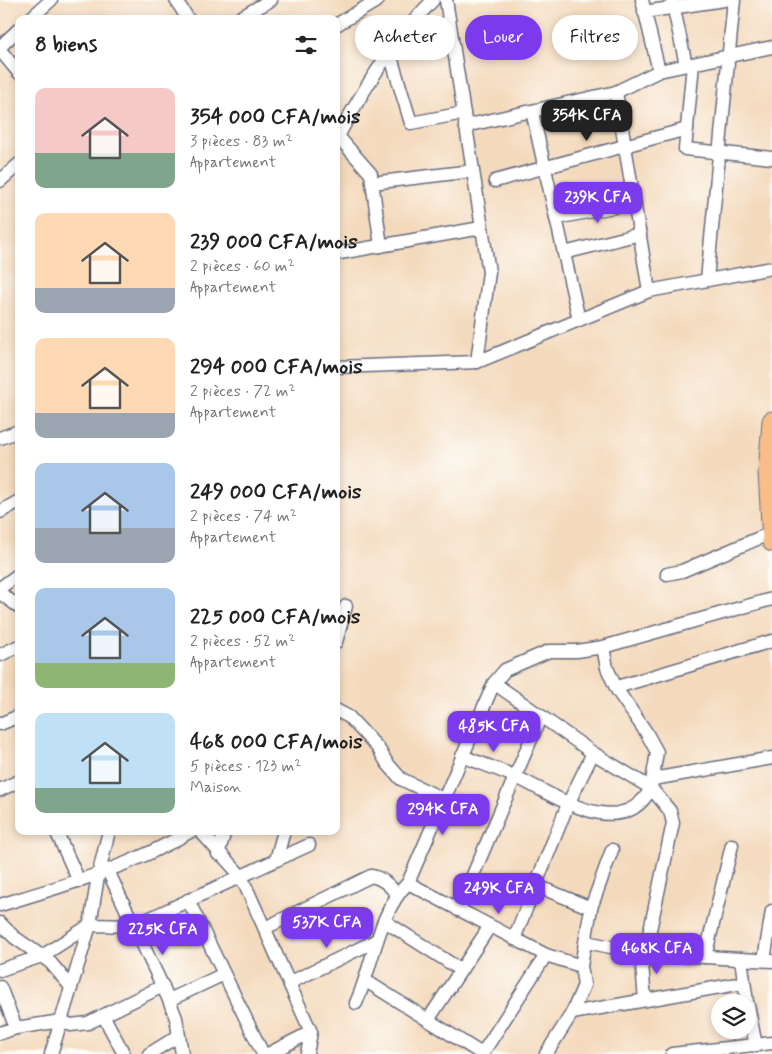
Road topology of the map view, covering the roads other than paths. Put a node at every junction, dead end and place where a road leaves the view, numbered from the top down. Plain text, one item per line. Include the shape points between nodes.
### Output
1 (51, 0) edge
2 (272, 0) edge
3 (378, 0) edge
4 (433, 0) edge
5 (446, 0) edge
6 (724, 0) edge
7 (734, 0) edge
8 (673, 4) edge
9 (643, 6) edge
10 (38, 15) edge
11 (246, 15) edge
12 (418, 15) edge
13 (340, 23) edge
14 (15, 33) edge
15 (772, 47) edge
16 (0, 48) edge
17 (728, 56) junction
18 (386, 60) edge
19 (392, 60) edge
20 (689, 65) junction
21 (15, 68) edge
22 (659, 71) junction
23 (616, 92) junction
24 (532, 111) junction
25 (464, 113) junction
26 (465, 126) junction
27 (687, 129) junction
28 (340, 132) edge
29 (340, 140) edge
30 (625, 146) junction
31 (719, 153) junction
32 (772, 158) edge
33 (544, 167) junction
34 (15, 168) edge
35 (472, 170) junction
36 (0, 181) edge
37 (495, 181) dead end
38 (372, 183) junction
39 (634, 202) junction
40 (556, 218) junction
41 (482, 228) junction
42 (640, 234) junction
43 (380, 246) junction
44 (340, 253) dead end
45 (564, 253) junction
46 (772, 268) edge
47 (707, 280) junction
48 (649, 291) junction
49 (578, 320) junction
50 (477, 362) junction
51 (340, 367) edge
52 (772, 421) edge
53 (15, 432) edge
54 (0, 438) edge
55 (770, 473) edge
56 (15, 503) edge
57 (0, 512) edge
58 (771, 537) edge
59 (667, 574) dead end
60 (15, 577) edge
61 (0, 588) edge
62 (0, 593) edge
63 (772, 599) edge
64 (15, 604) edge
65 (346, 606) dead end
66 (340, 628) edge
67 (772, 641) edge
68 (603, 647) junction
69 (15, 648) edge
70 (0, 655) edge
71 (494, 683) junction
72 (617, 687) junction
73 (340, 712) edge
74 (541, 716) junction
75 (15, 718) edge
76 (0, 724) edge
77 (593, 753) junction
78 (462, 756) junction
79 (772, 758) edge
80 (516, 777) junction
81 (15, 783) edge
82 (652, 784) junction
83 (0, 790) edge
84 (443, 799) junction
85 (568, 804) junction
86 (58, 835) edge
87 (108, 835) edge
88 (184, 835) edge
89 (203, 835) edge
90 (224, 835) edge
91 (283, 835) edge
92 (732, 844) dead end
93 (309, 845) dead end
94 (612, 850) dead end
95 (218, 854) junction
96 (276, 860) junction
97 (103, 873) junction
98 (241, 876) junction
99 (78, 881) junction
100 (408, 883) junction
101 (536, 886) junction
102 (397, 894) junction
103 (188, 900) junction
104 (0, 905) edge
105 (591, 908) junction
106 (458, 910) junction
107 (772, 911) edge
108 (386, 922) junction
109 (0, 923) edge
110 (90, 925) junction
111 (133, 926) junction
112 (490, 926) junction
113 (265, 928) junction
114 (514, 939) junction
115 (377, 940) junction
116 (586, 942) junction
117 (643, 953) junction
118 (546, 955) junction
119 (42, 956) junction
120 (705, 956) junction
121 (741, 959) junction
122 (768, 961) edge
123 (581, 966) junction
124 (0, 970) edge
125 (461, 970) junction
126 (224, 974) junction
127 (366, 981) junction
128 (289, 983) junction
129 (743, 983) junction
130 (71, 986) junction
131 (163, 986) junction
132 (0, 987) edge
133 (745, 994) edge
134 (169, 1000) junction
135 (645, 1000) junction
136 (356, 1003) dead end
137 (572, 1013) junction
138 (104, 1017) junction
139 (428, 1020) junction
140 (61, 1021) junction
141 (16, 1028) junction
142 (311, 1032) junction
143 (0, 1034) edge
144 (178, 1036) junction
145 (754, 1039) edge
146 (772, 1043) edge
147 (756, 1046) junction
148 (728, 1051) edge
149 (51, 1054) edge
150 (124, 1054) edge
151 (149, 1054) edge
152 (182, 1054) edge
153 (262, 1054) edge
154 (268, 1054) edge
155 (308, 1054) edge
156 (482, 1054) edge
157 (546, 1054) edge
158 (672, 1054) edge

1 - 10 street
2 - 11 street
3 - 13 street
4 - 12 street
5 - 25 street
6 - 8 street
7 - 17 street
8 - 9 street
8 - 20 street
9 - 22 street
14 - 16 street
15 - 17 street
16 - 21 street
17 - 20 street
17 - 31 street
18 - 28 street via 362,92
19 - 25 street via 411,122
20 - 22 street
20 - 27 street
22 - 23 street
23 - 24 street
23 - 30 street
24 - 26 street
24 - 33 street
25 - 26 street
26 - 35 street
27 - 30 street
27 - 31 street via 685,149
29 - 38 street via 371,174
30 - 33 street
30 - 39 street
31 - 32 street
31 - 47 street
33 - 37 street
33 - 40 street
34 - 36 street
35 - 38 street
35 - 41 street
38 - 43 street
39 - 40 street
39 - 42 street
40 - 45 street
41 - 43 street
41 - 50 street via 489,272
42 - 45 street
42 - 48 street
43 - 44 street
45 - 49 street
46 - 47 street
47 - 48 street
48 - 49 street
49 - 50 street
50 - 51 street
52 - 55 main road
53 - 54 street
55 - 58 main road
56 - 57 street
58 - 59 street
60 - 61 street
62 - 64 street
63 - 68 street
65 - 66 street
67 - 72 street
68 - 71 street via 549,651 505,670
68 - 72 street via 607,668
69 - 70 street
71 - 74 street
71 - 78 street
72 - 82 street via 657,752
73 - 84 street via 349,717 378,748 401,779
74 - 77 street
74 - 80 street
75 - 76 street
77 - 82 street
77 - 85 street
78 - 80 street
78 - 84 street
79 - 82 street
80 - 85 street
80 - 106 street
81 - 83 street
82 - 85 street via 645,800 635,808 620,812 605,813
82 - 117 street via 670,811 672,822
84 - 100 street
85 - 101 street
86 - 99 street
87 - 97 street
88 - 97 street via 161,849
89 - 95 street
90 - 95 street
91 - 96 street
92 - 120 street
93 - 96 street
94 - 105 street
95 - 98 street
96 - 98 street
97 - 99 street
97 - 110 street
97 - 111 street
98 - 103 street
98 - 113 street
99 - 104 street
100 - 102 street
100 - 106 street
101 - 105 street
101 - 114 street
102 - 108 street
102 - 113 street via 378,877 371,876
103 - 111 street
103 - 126 street
105 - 116 street
106 - 112 street
107 - 122 street
108 - 115 street
108 - 125 street
109 - 119 street
110 - 111 street
110 - 119 street
110 - 130 street
111 - 131 street
112 - 114 street
112 - 125 street
113 - 128 street
114 - 118 street
115 - 127 street
115 - 128 street
116 - 117 street
116 - 123 street
117 - 120 street
117 - 135 street
118 - 123 street
118 - 156 street
119 - 124 street
119 - 130 street
120 - 121 street
121 - 122 street
121 - 129 street
123 - 137 street via 584,984
125 - 139 street
126 - 134 street
126 - 153 street
127 - 136 street
127 - 139 street
128 - 142 street
129 - 133 street
129 - 135 street
130 - 140 street
131 - 134 street
131 - 138 street
132 - 141 street
134 - 144 street
135 - 137 street
137 - 157 street
138 - 140 street via 80,1025
138 - 150 street
139 - 156 street
140 - 141 street
140 - 149 street
141 - 143 street
142 - 154 street
142 - 155 street
144 - 151 street
144 - 152 street
145 - 147 street
146 - 147 street
147 - 148 street
148 - 158 street

